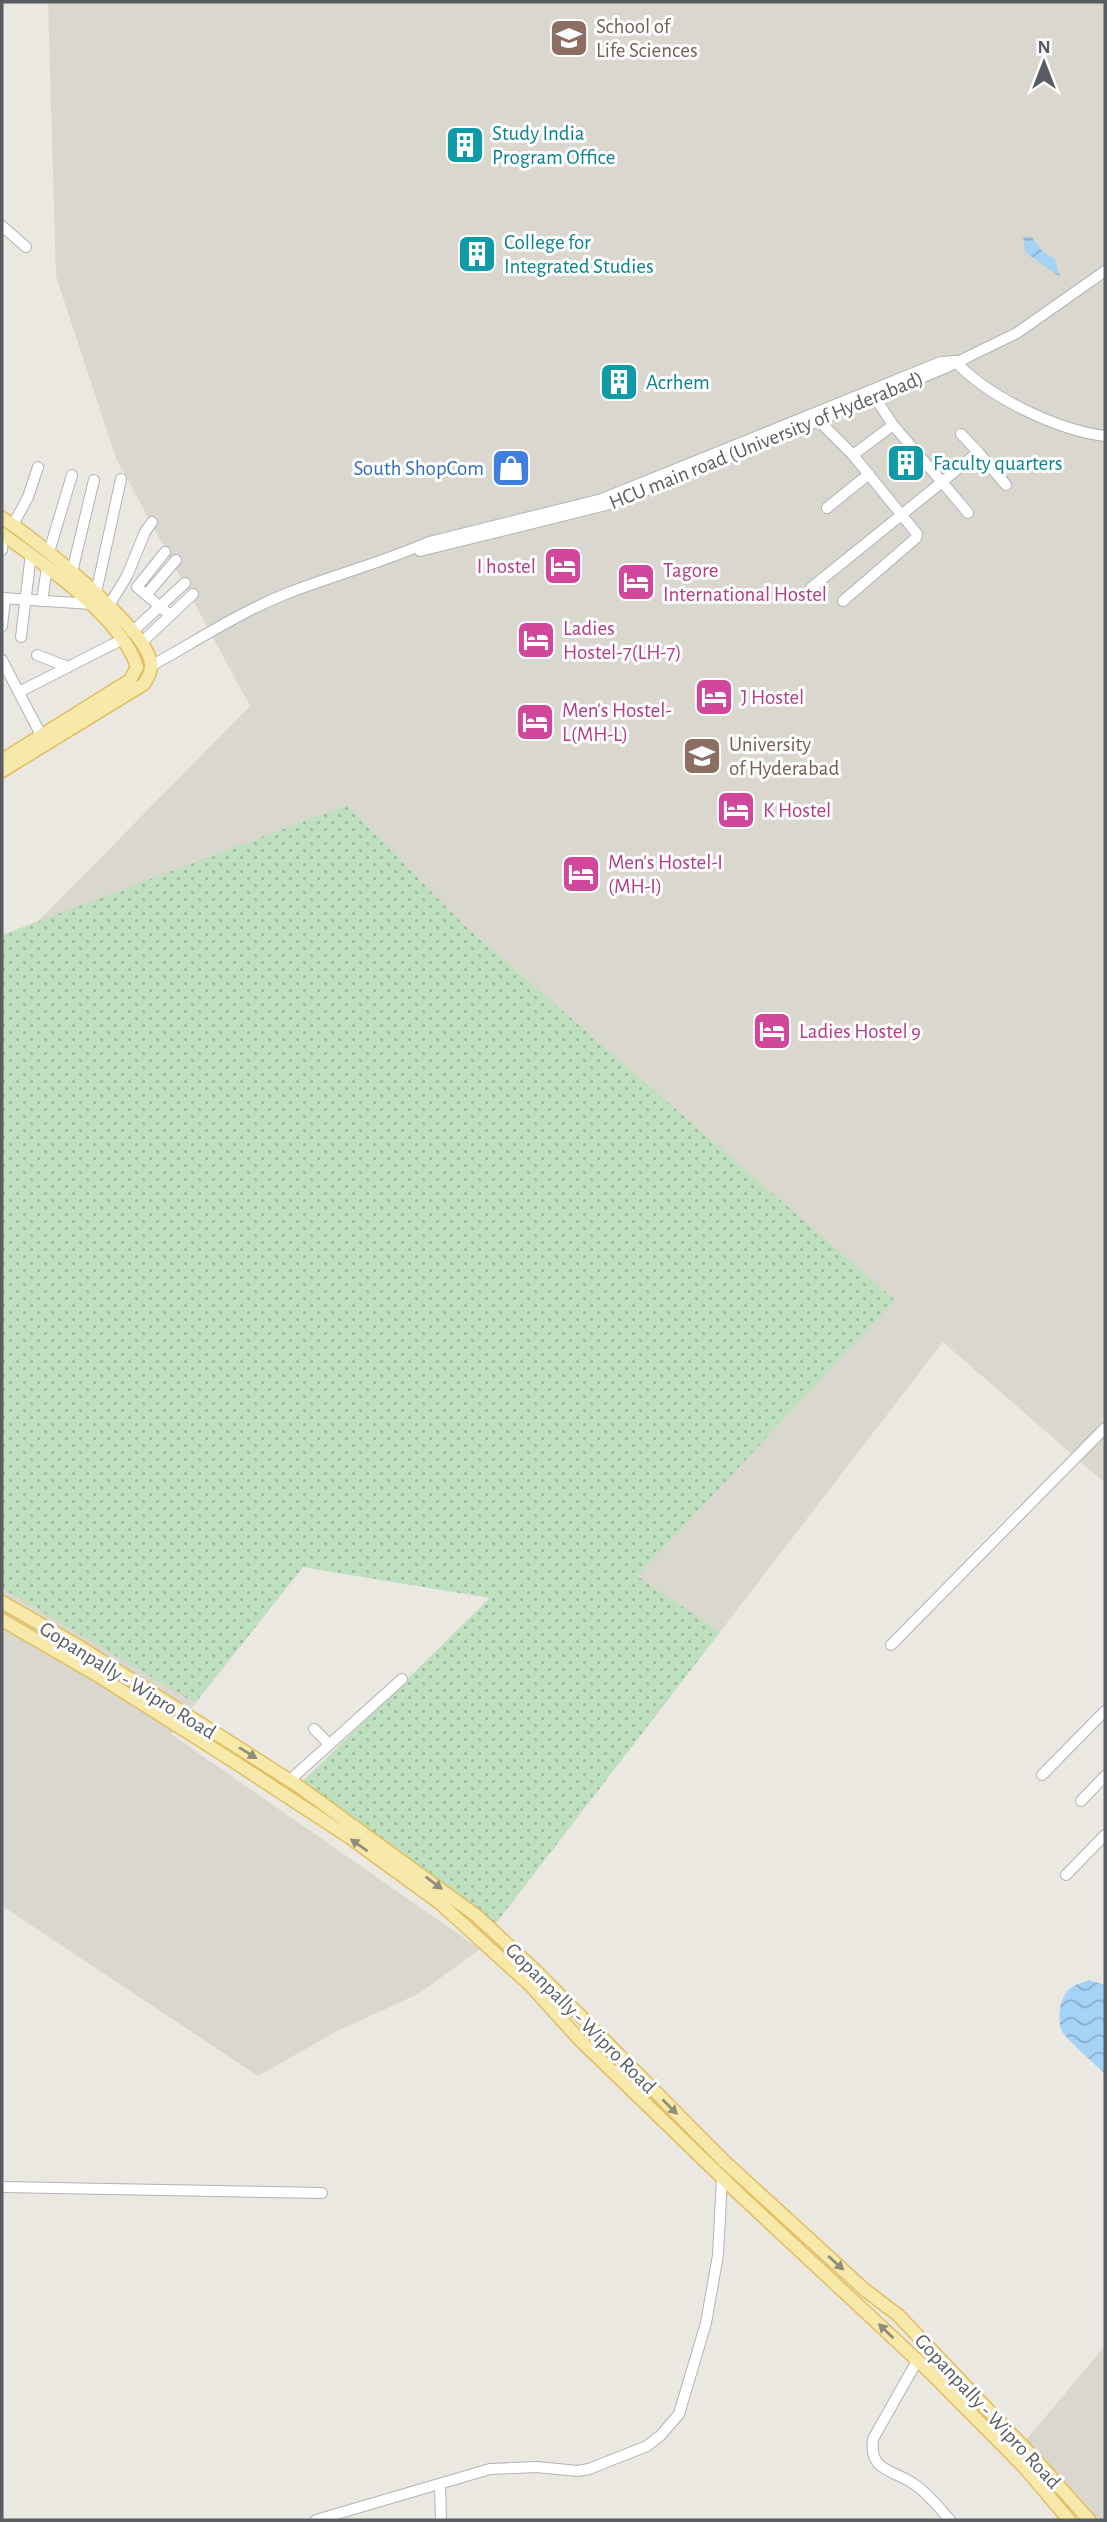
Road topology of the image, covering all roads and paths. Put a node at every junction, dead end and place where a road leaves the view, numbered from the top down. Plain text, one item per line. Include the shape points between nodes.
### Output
1 (2, 226) edge
2 (26, 247) dead end
3 (1105, 271) edge
4 (956, 361) junction
5 (872, 394) junction
6 (819, 421) junction
7 (893, 425) junction
8 (961, 434) dead end
9 (1105, 436) edge
10 (978, 452) junction
11 (853, 455) junction
12 (38, 467) dead end
13 (869, 474) junction
14 (72, 475) dead end
15 (121, 479) dead end
16 (94, 480) dead end
17 (942, 482) junction
18 (1006, 485) dead end
19 (827, 508) dead end
20 (903, 513) junction
21 (968, 513) dead end
22 (7, 521) edge
23 (152, 522) dead end
24 (3, 534) edge
25 (2, 550) edge
26 (49, 552) junction
27 (165, 552) dead end
28 (404, 553) junction
29 (31, 554) junction
30 (176, 560) dead end
31 (47, 567) junction
32 (72, 572) junction
33 (185, 583) dead end
34 (811, 588) dead end
35 (193, 594) dead end
36 (146, 595) junction
37 (3, 598) edge
38 (93, 598) junction
39 (25, 600) junction
40 (42, 601) junction
41 (843, 601) dead end
42 (159, 605) junction
43 (108, 607) junction
44 (170, 615) junction
45 (2, 625) edge
46 (127, 635) junction
47 (21, 637) dead end
48 (141, 643) junction
49 (37, 654) dead end
50 (2, 660) edge
51 (151, 666) junction
52 (68, 667) junction
53 (19, 692) junction
54 (41, 735) junction
55 (5, 760) edge
56 (1105, 1428) edge
57 (2, 1602) edge
58 (2, 1620) edge
59 (33, 1620) junction
60 (24, 1633) junction
61 (891, 1645) dead end
62 (402, 1679) dead end
63 (1105, 1711) edge
64 (1096, 1720) junction
65 (314, 1729) dead end
66 (1105, 1729) edge
67 (329, 1744) junction
68 (1042, 1775) dead end
69 (1105, 1776) edge
70 (289, 1780) junction
71 (1081, 1801) dead end
72 (1105, 1835) edge
73 (1066, 1875) dead end
74 (461, 1905) junction
75 (451, 1916) junction
76 (722, 2178) junction
77 (2, 2187) edge
78 (322, 2193) dead end
79 (940, 2360) junction
80 (917, 2361) junction
81 (932, 2374) junction
82 (440, 2485) junction
83 (316, 2520) edge
84 (441, 2520) edge
85 (950, 2520) edge
86 (1069, 2520) edge
87 (1089, 2520) edge

1 - 2 street
3 - 4 street, HCU main road (University of Hyderabad) via 1017,333
4 - 5 street, HCU main road (University of Hyderabad)
4 - 9 street via 967,374 1010,402 1066,427
5 - 6 street, HCU main road (University of Hyderabad)
5 - 7 street
5 - 28 street via 601,499 429,542
6 - 11 street
6 - 28 street, HCU main road (University of Hyderabad) via 614,503
7 - 11 street
7 - 17 street
8 - 10 street
10 - 17 street
10 - 18 street
11 - 13 street
12 - 22 street via 28,497
13 - 19 street
13 - 20 street
14 - 26 street
15 - 38 street
16 - 32 street
17 - 20 street
17 - 21 street
20 - 34 street
20 - 41 street via 916,530 916,538
22 - 26 main road
23 - 43 street
24 - 25 street
24 - 29 main road
26 - 32 main road
27 - 36 street via 137,587
28 - 51 street via 286,594
29 - 31 main road
29 - 39 street
30 - 36 street
31 - 38 main road
31 - 40 street
32 - 38 main road
33 - 42 street
35 - 44 street
36 - 42 street
37 - 39 street
37 - 45 street
38 - 40 street
38 - 43 main road
38 - 46 main road
39 - 40 street
39 - 47 street
42 - 44 street
42 - 46 street
43 - 46 main road
44 - 48 street
46 - 48 main road
46 - 52 street
46 - 54 main road via 136,663 130,680
48 - 51 main road
49 - 52 street
50 - 53 street
51 - 55 main road via 144,684
52 - 53 street
53 - 54 street
54 - 55 main road
56 - 61 street
57 - 59 main road, Gopanpally - Wipro Road
58 - 60 main road, Gopanpally - Wipro Road
59 - 60 main road
59 -> 70 main road, Gopanpally - Wipro Road
75 -> 60 main road, Gopanpally - Wipro Road via 375,1856 263,1780
62 - 67 street
63 - 64 street
64 - 66 street
64 - 68 street
65 - 67 street
67 - 70 street
69 - 71 street
70 -> 74 main road, Gopanpally - Wipro Road
72 - 73 street
74 - 75 main road
74 -> 79 main road, Gopanpally - Wipro Road via 538,1973 724,2161 898,2315
75 - 76 main road, Gopanpally - Wipro Road via 530,1986
80 -> 76 main road, Gopanpally - Wipro Road
76 - 82 street via 718,2255 706,2323 679,2414 661,2435 647,2446 589,2469 490,2469
77 - 78 street
79 - 81 main road
79 - 87 main road, Gopanpally - Wipro Road
80 - 81 main road, Gopanpally - Wipro Road
80 - 85 street via 873,2439 871,2452 876,2462 914,2484
81 - 86 main road, Gopanpally - Wipro Road
82 - 83 street
82 - 84 street

